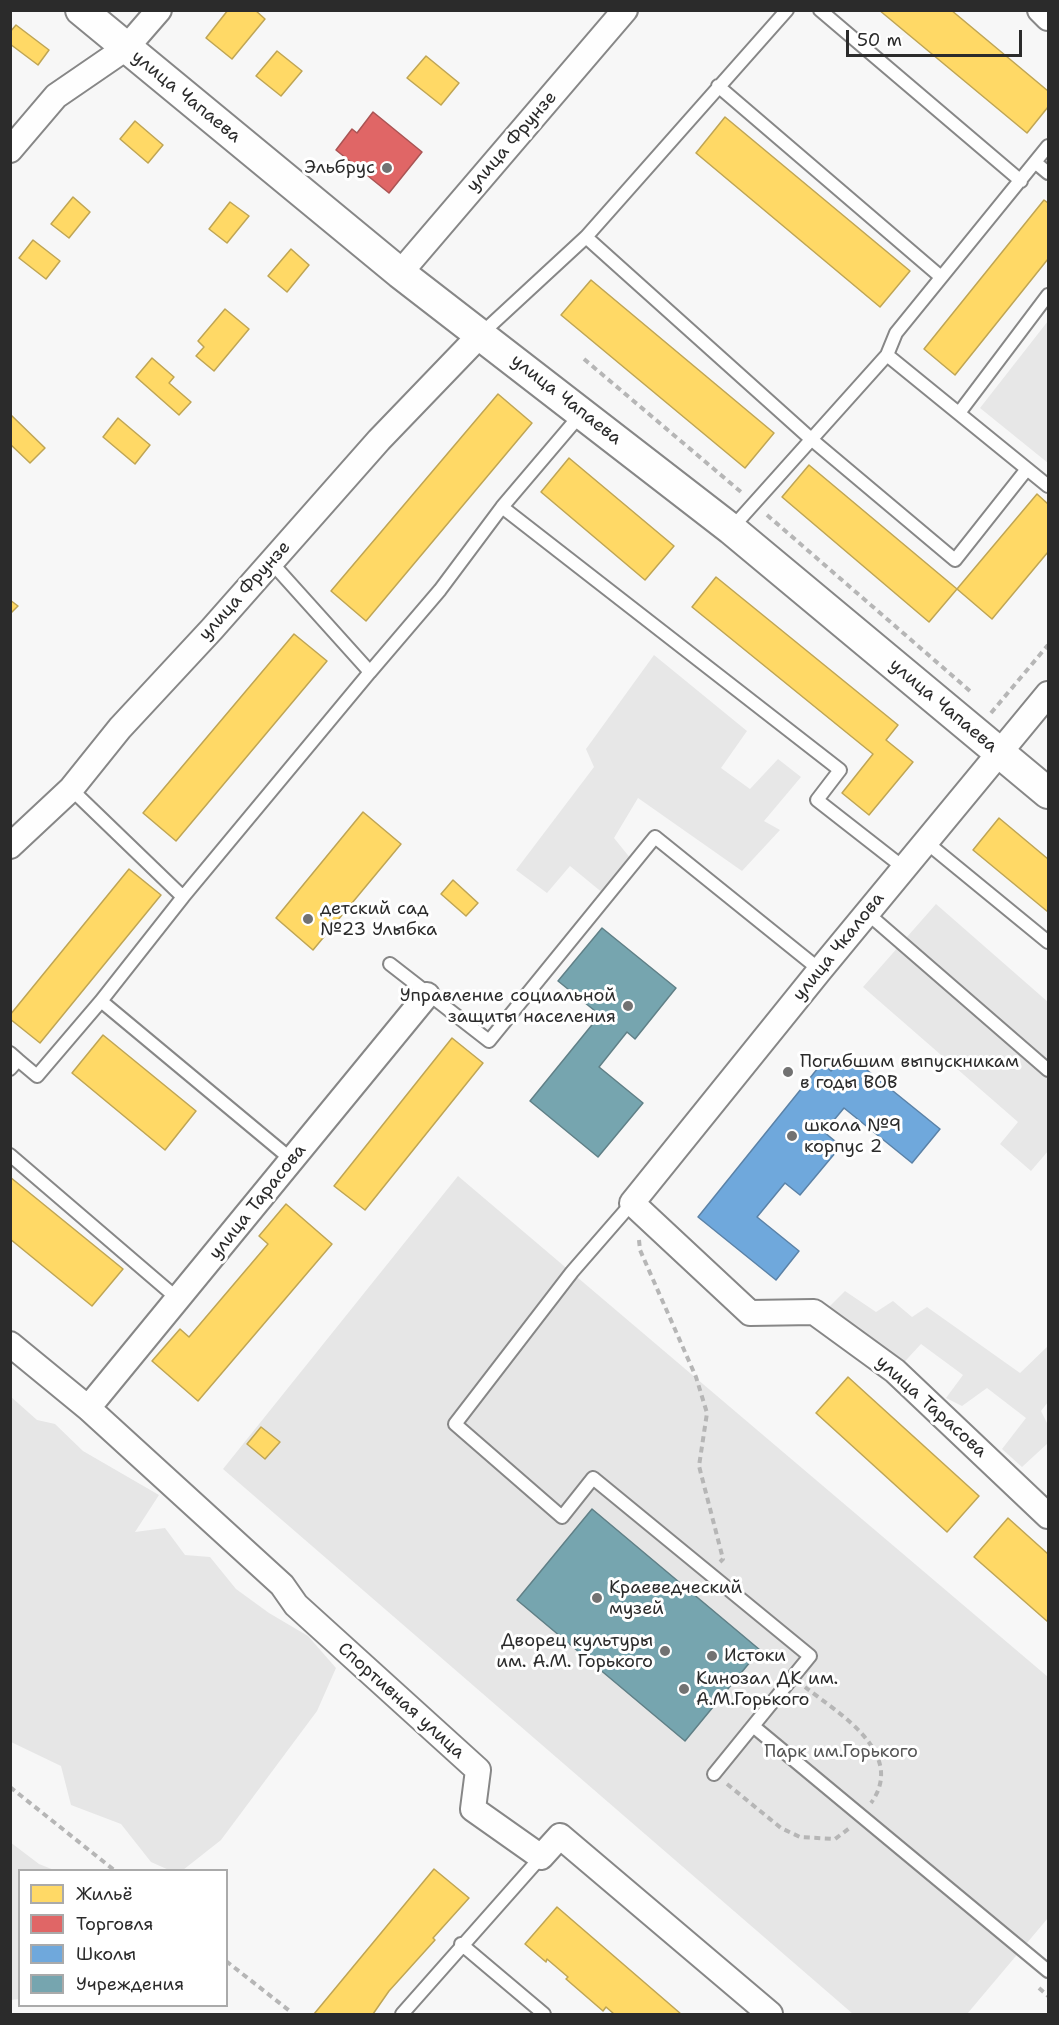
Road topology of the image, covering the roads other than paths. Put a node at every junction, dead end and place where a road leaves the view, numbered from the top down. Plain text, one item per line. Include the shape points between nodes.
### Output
1 (81, 10) edge
2 (159, 10) edge
3 (625, 10) edge
4 (787, 10) edge
5 (820, 10) edge
6 (1040, 10) edge
7 (1048, 18) edge
8 (126, 48) junction
9 (718, 87) junction
10 (1048, 146) edge
11 (10, 150) edge
12 (1036, 163) junction
13 (1048, 173) edge
14 (1021, 181) junction
15 (586, 237) junction
16 (400, 273) junction
17 (941, 277) junction
18 (1048, 295) edge
19 (481, 334) junction
20 (887, 355) junction
21 (582, 412) junction
22 (959, 413) junction
23 (811, 439) junction
24 (1027, 469) junction
25 (1048, 486) edge
26 (502, 507) junction
27 (731, 529) junction
28 (271, 562) junction
29 (370, 672) junction
30 (1048, 694) edge
31 (1009, 742) junction
32 (71, 789) junction
33 (1048, 793) edge
34 (926, 842) junction
35 (10, 846) edge
36 (904, 868) junction
37 (183, 897) junction
38 (867, 912) junction
39 (1048, 942) edge
40 (390, 964) dead end
41 (820, 970) junction
42 (427, 995) junction
43 (101, 1000) junction
44 (13, 1061) edge
45 (1048, 1070) edge
46 (10, 1155) edge
47 (292, 1160) junction
48 (632, 1203) junction
49 (178, 1299) junction
50 (10, 1344) edge
51 (88, 1408) junction
52 (1048, 1516) edge
53 (753, 1726) junction
54 (714, 1774) dead end
55 (541, 1857) junction
56 (461, 1944) junction
57 (1048, 1971) edge
58 (402, 2014) edge
59 (544, 2014) edge
60 (770, 2014) edge

1 - 8 street, улица Чапаева
2 - 8 street
3 - 16 street, улица Фрунзе
4 - 9 lane
5 - 14 lane
6 - 7 street
8 - 11 street via 56,96
8 - 16 street, улица Чапаева
9 - 15 lane
9 - 17 lane
10 - 12 lane
12 - 13 lane
12 - 14 lane
14 - 17 lane
15 - 19 lane
15 - 23 lane
16 - 19 street, улица Чапаева
17 - 20 lane via 896,333
18 - 22 lane
19 - 21 street, улица Чапаева
19 - 28 street, улица Фрунзе via 379,440
20 - 22 lane
20 - 23 lane
21 - 26 lane
21 - 27 street, улица Чапаева
22 - 24 lane
23 - 24 lane via 955,560
23 - 27 lane
24 - 25 lane
26 - 29 lane via 440,590
26 - 36 lane via 840,770 817,800
27 - 31 street, улица Чапаева
28 - 29 lane
28 - 32 street, улица Фрунзе via 120,728
29 - 37 lane
30 - 31 street, улица Чкалова
31 - 33 street, улица Чапаева
31 - 34 street, улица Чкалова
32 - 35 street, улица Фрунзе
32 - 37 lane
34 - 36 street, улица Чкалова
34 - 39 lane
36 - 38 street, улица Чкалова
37 - 43 lane
38 - 41 street, улица Чкалова
38 - 45 lane
40 - 42 lane
41 - 42 lane via 655,837 489,1041
41 - 48 street, улица Чкалова
42 - 47 street, улица Тарасова
43 - 44 lane via 37,1076
43 - 47 lane
46 - 49 lane
47 - 49 street, улица Тарасова
48 - 52 street, улица Тарасова via 750,1313 814,1312 895,1371
48 - 53 lane via 572,1272 455,1424 562,1517 593,1478 810,1656
49 - 51 street, улица Тарасова
50 - 51 street, Спортивная улица
51 - 55 street, Спортивная улица via 478,1770 473,1809
53 - 54 lane
53 - 57 lane
55 - 56 lane
55 - 60 street via 560,1836
56 - 58 lane
56 - 59 lane

